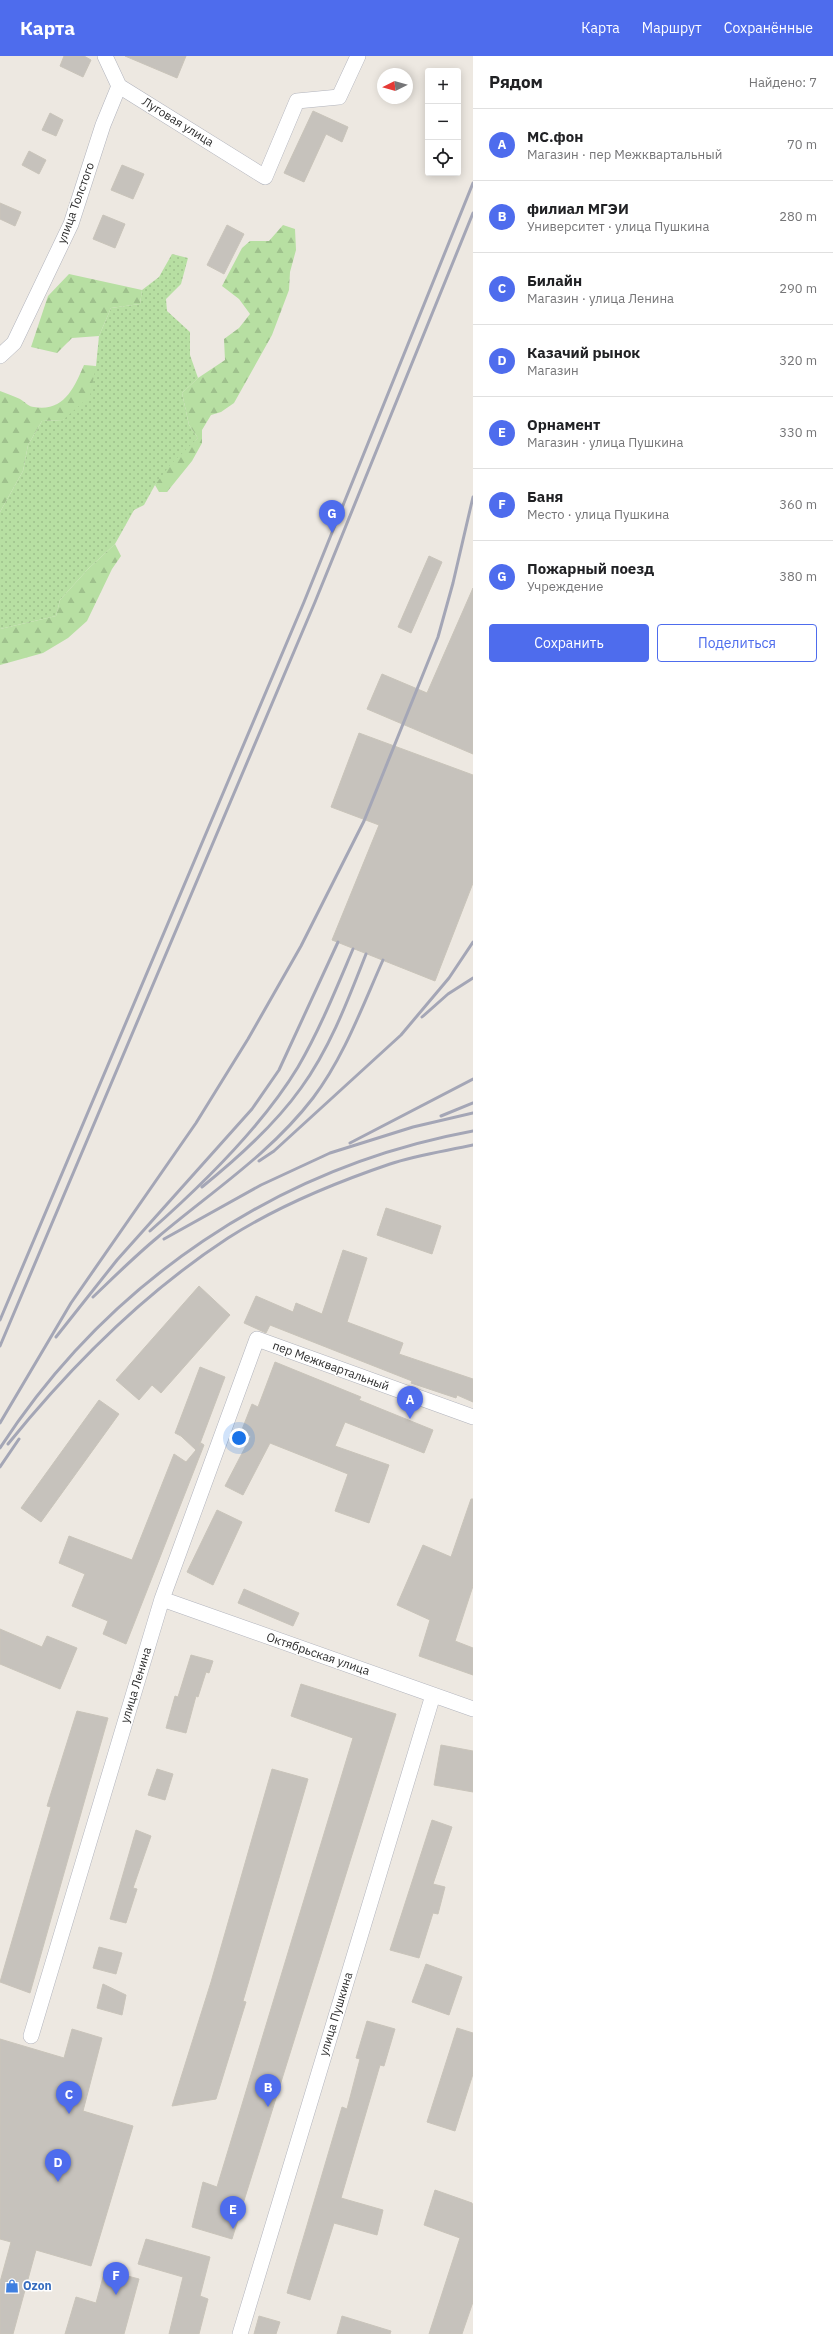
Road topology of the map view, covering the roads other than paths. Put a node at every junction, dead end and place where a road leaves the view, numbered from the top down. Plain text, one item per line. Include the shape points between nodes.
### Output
1 (105, 56) edge
2 (358, 56) edge
3 (119, 86) junction
4 (0, 356) edge
5 (257, 1339) joint
6 (473, 1417) edge
7 (162, 1599) junction
8 (433, 1695) junction
9 (473, 1709) edge
10 (31, 2036) dead end
11 (240, 2334) edge

1 - 3 street
2 - 3 street, Луговая улица via 339,97 297,101 265,177
3 - 4 street, улица Толстого via 103,125 71,224 14,343
5 - 6 street, пер Межквартальный
5 - 7 street, улица Ленина
7 - 8 street, Октябрьская улица
7 - 10 street, улица Ленина
8 - 9 street, Октябрьская улица
8 - 11 street, улица Пушкина

